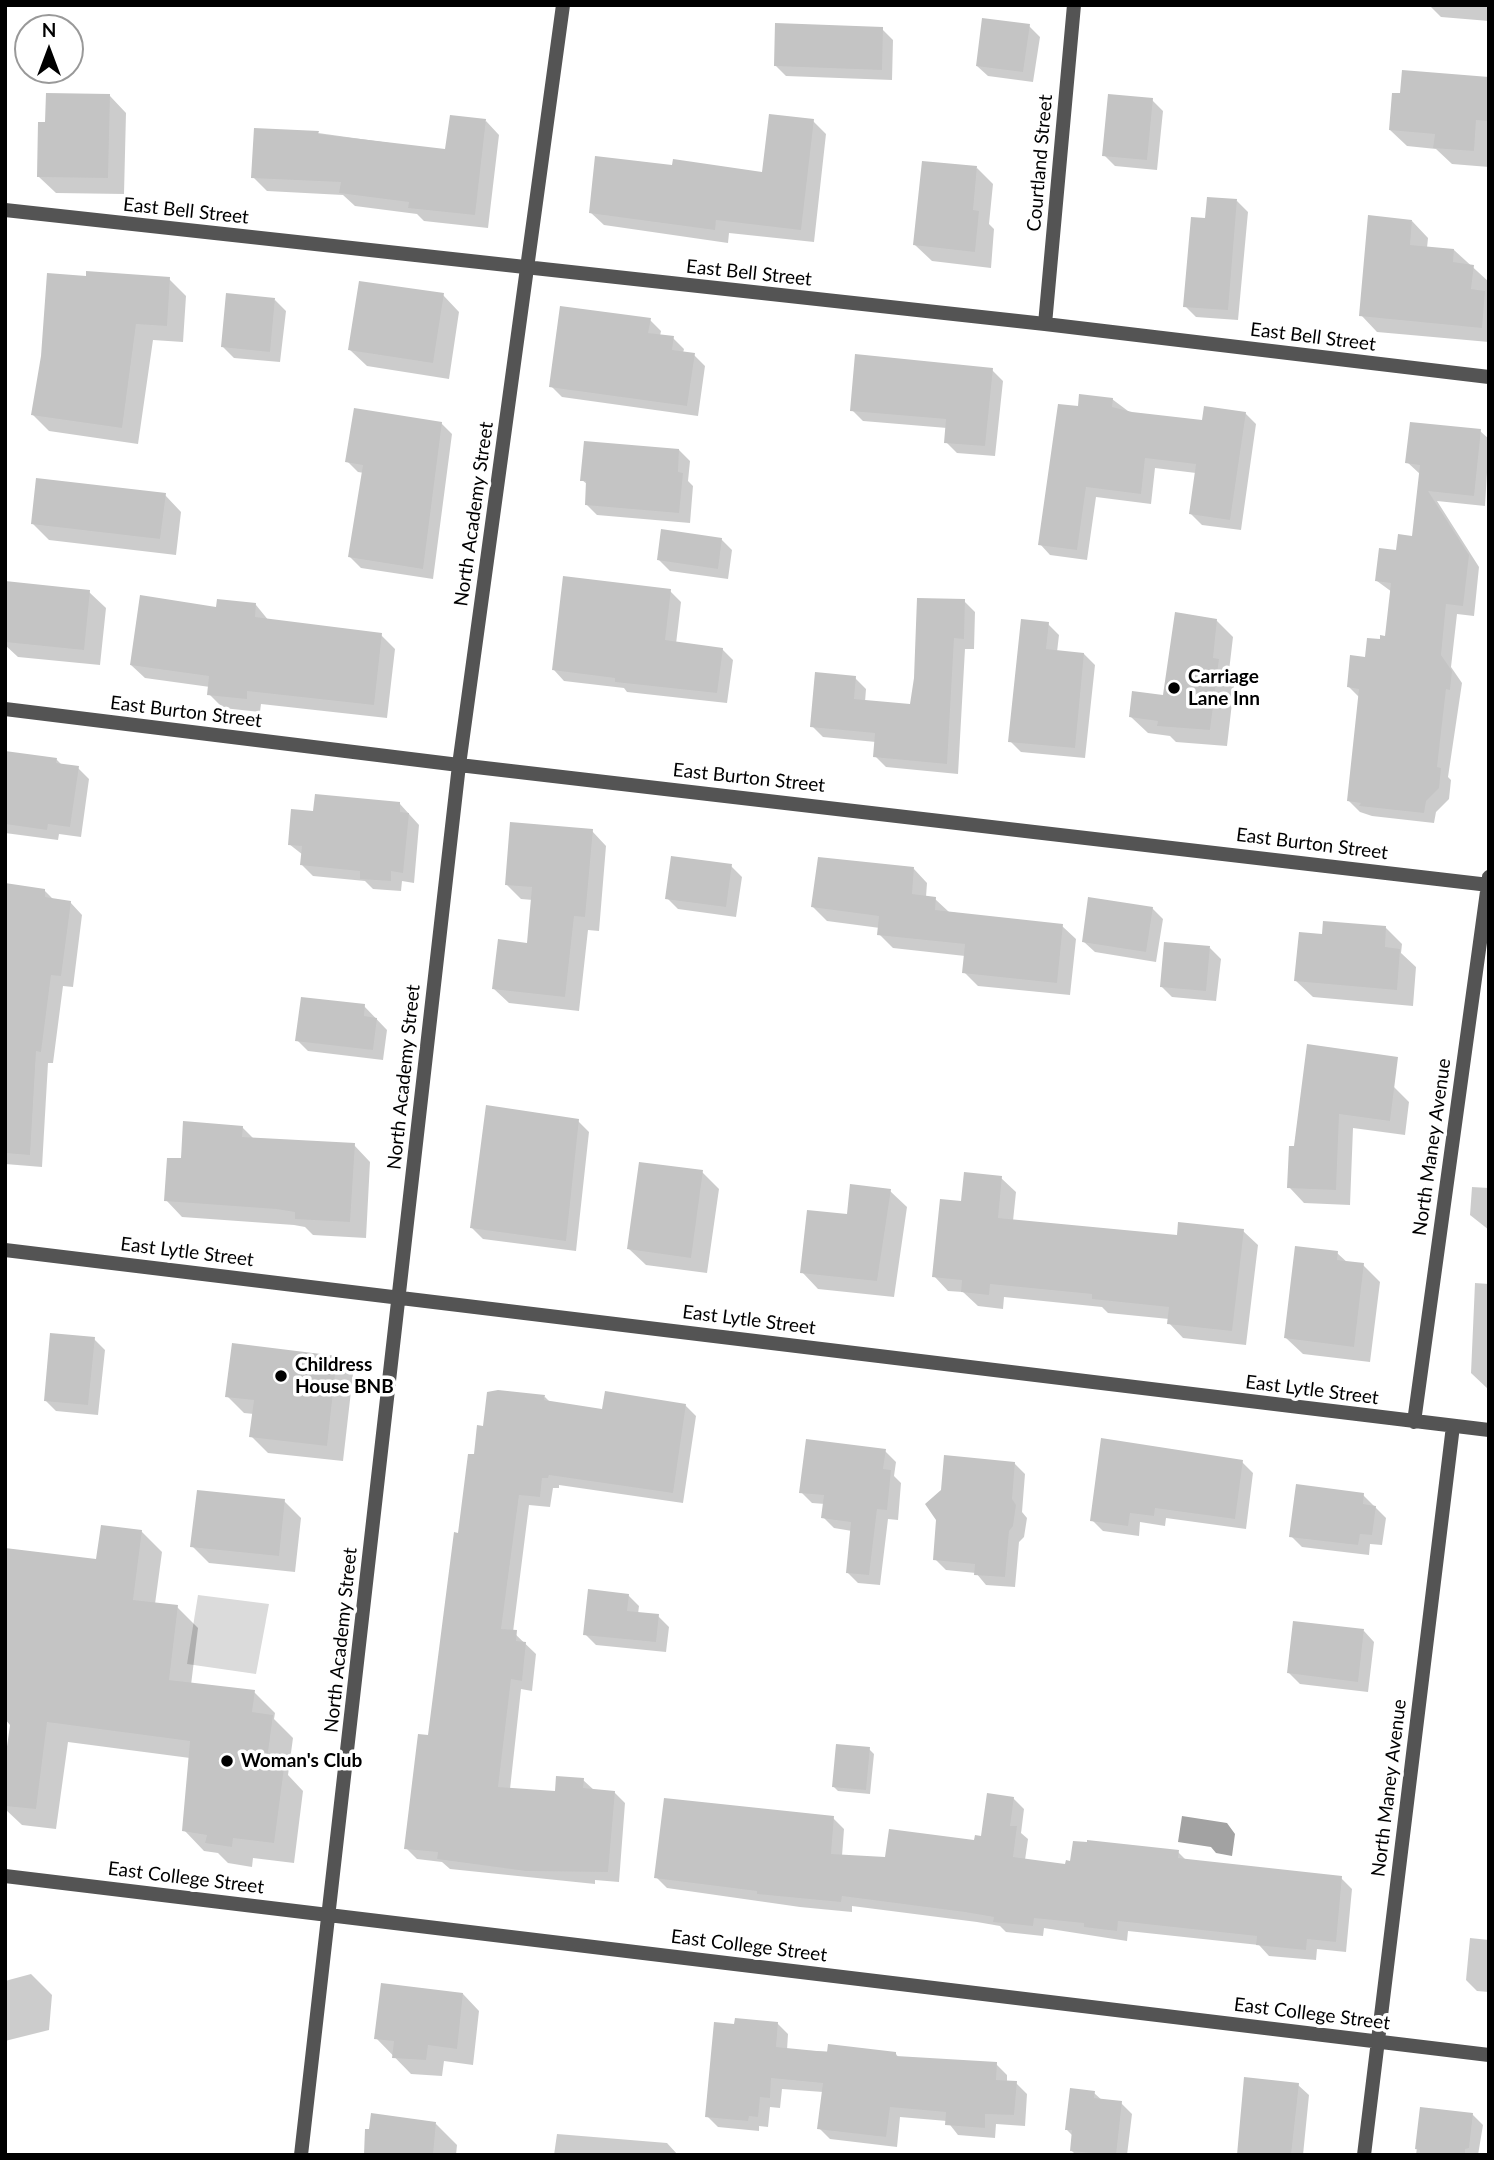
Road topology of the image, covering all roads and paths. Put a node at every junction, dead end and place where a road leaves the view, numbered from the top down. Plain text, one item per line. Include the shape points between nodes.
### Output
1 (564, 5) edge
2 (1074, 5) edge
3 (5, 210) edge
4 (526, 269) junction
5 (1045, 324) junction
6 (1489, 377) edge
7 (5, 709) edge
8 (459, 765) junction
9 (1488, 882) edge
10 (5, 1250) edge
11 (399, 1296) junction
12 (1414, 1422) junction
13 (1452, 1426) junction
14 (1489, 1430) edge
15 (5, 1876) edge
16 (329, 1915) junction
17 (1378, 2042) junction
18 (1489, 2055) edge
19 (301, 2155) edge
20 (1364, 2155) edge

1 - 4 street, North Academy Street
2 - 5 street, Courtland Street
3 - 4 street, East Bell Street
4 - 5 street, East Bell Street
4 - 8 street, North Academy Street
5 - 6 street, East Bell Street
7 - 8 street, East Burton Street
8 - 9 street, East Burton Street
8 - 11 street, North Academy Street
9 - 12 street, North Maney Avenue
10 - 11 street, East Lytle Street
11 - 12 street, East Lytle Street
11 - 16 street, North Academy Street
12 - 13 street, East Lytle Street
13 - 14 street, East Lytle Street
13 - 17 street, North Maney Avenue
15 - 16 street, East College Street
16 - 17 street, East College Street
16 - 19 street, North Academy Street
17 - 18 street, East College Street
17 - 20 street, North Maney Avenue

